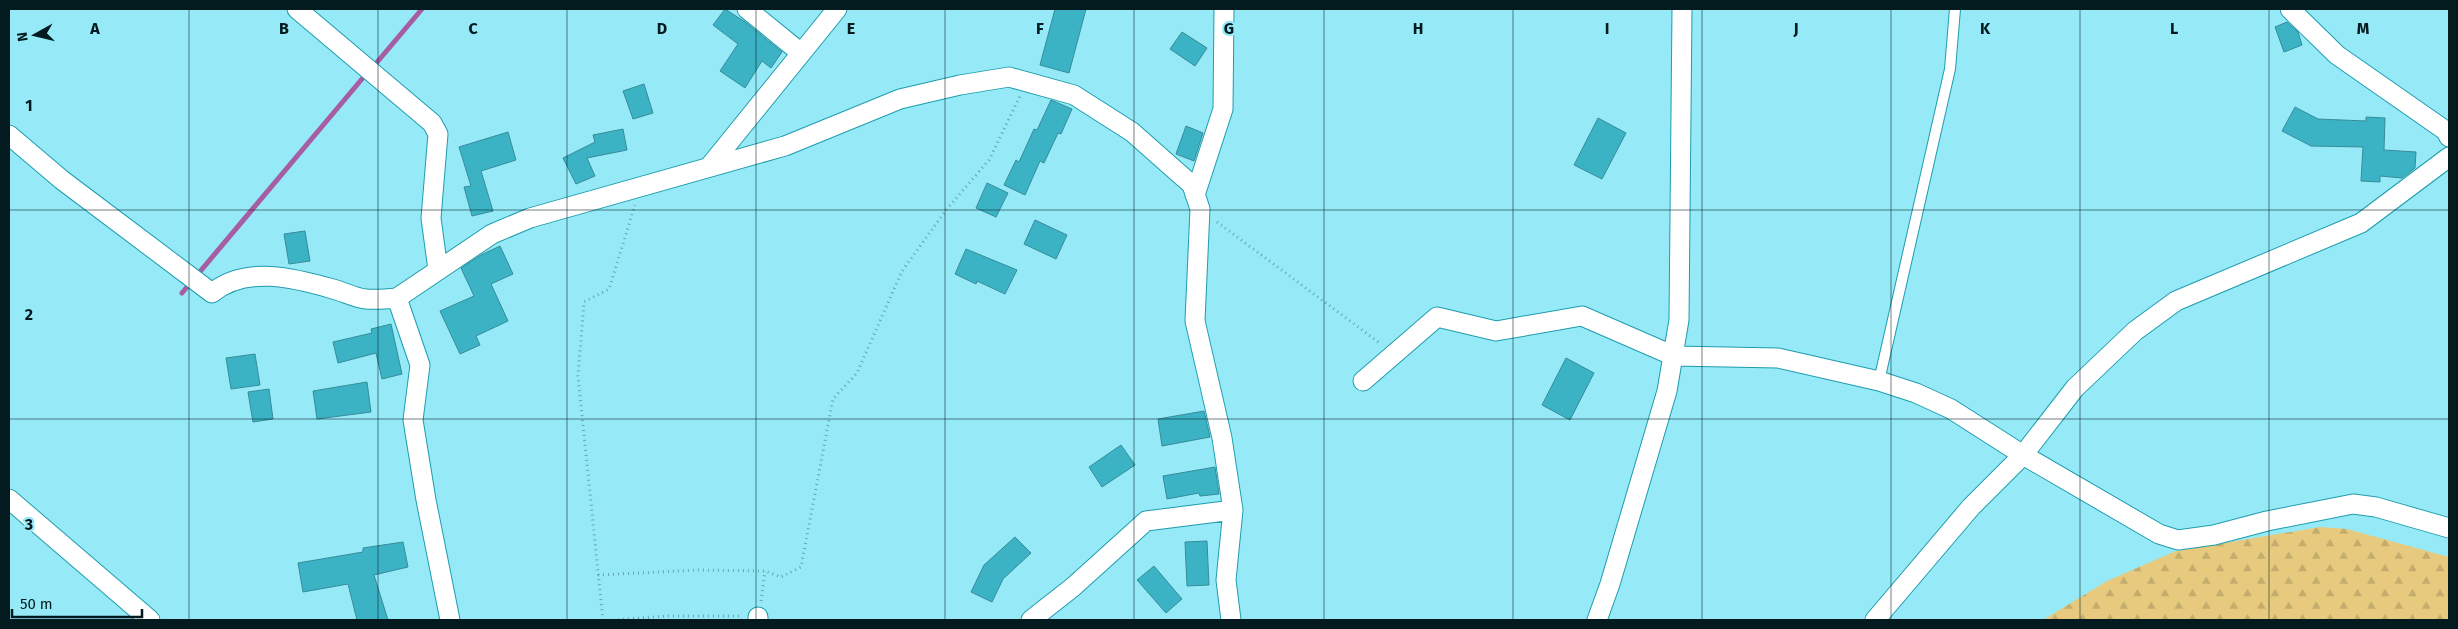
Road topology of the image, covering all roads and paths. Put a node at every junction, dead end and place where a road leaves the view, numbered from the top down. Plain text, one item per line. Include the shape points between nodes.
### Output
1 (297, 9) edge
2 (747, 9) edge
3 (837, 9) edge
4 (1224, 9) edge
5 (1682, 9) edge
6 (1955, 9) edge
7 (2290, 9) edge
8 (801, 53) junction
9 (1027, 82) junction
10 (9, 135) edge
11 (2449, 137) edge
12 (2449, 157) edge
13 (709, 167) junction
14 (638, 187) junction
15 (1198, 202) junction
16 (438, 270) junction
17 (397, 298) junction
18 (1395, 355) junction
19 (1674, 356) junction
20 (1363, 381) dead end
21 (1879, 381) junction
22 (2023, 455) junction
23 (9, 499) edge
24 (1233, 510) junction
25 (2449, 528) edge
26 (765, 571) junction
27 (598, 576) junction
28 (758, 618) edge
29 (150, 620) edge
30 (450, 620) edge
31 (603, 620) edge
32 (613, 620) edge
33 (1031, 620) edge
34 (1231, 620) edge
35 (1597, 620) edge
36 (1874, 620) edge

1 - 16 street via 432,124 438,134 431,218
2 - 8 street
3 - 8 street
4 - 15 street via 1223,109
5 - 19 street via 1679,320
6 - 21 lane via 1950,69
7 - 11 street via 2337,55 2446,131
8 - 13 street
9 - 13 street via 1009,77 900,99 786,146
9 - 15 street via 1074,95 1132,132 1192,185
9 - 26 path via 989,160 947,209 902,271 857,373 834,399 801,567 781,577
10 - 17 street via 62,180 212,293 225,283 262,275 309,282 366,299
12 - 22 street via 2361,223 2176,300 2135,331 2075,388
13 - 14 street
14 - 16 street via 522,221 492,234
14 - 27 path via 632,218 609,289 584,302 578,376
15 - 18 path
15 - 24 street via 1195,321 1222,438
16 - 17 street
17 - 30 street via 420,365 413,420
18 - 19 street via 1436,317 1496,331 1582,316
18 - 20 street
19 - 21 street via 1778,358
19 - 35 street via 1662,410
21 - 22 street via 1916,392 1951,409
22 - 25 street via 2159,534 2178,540 2214,536 2267,521 2353,504 2376,507
22 - 36 street via 1971,507
23 - 29 street
24 - 33 street via 1146,521
24 - 34 street via 1226,580
26 - 27 path via 697,570
26 - 28 path
27 - 31 path
28 - 32 path via 668,616

